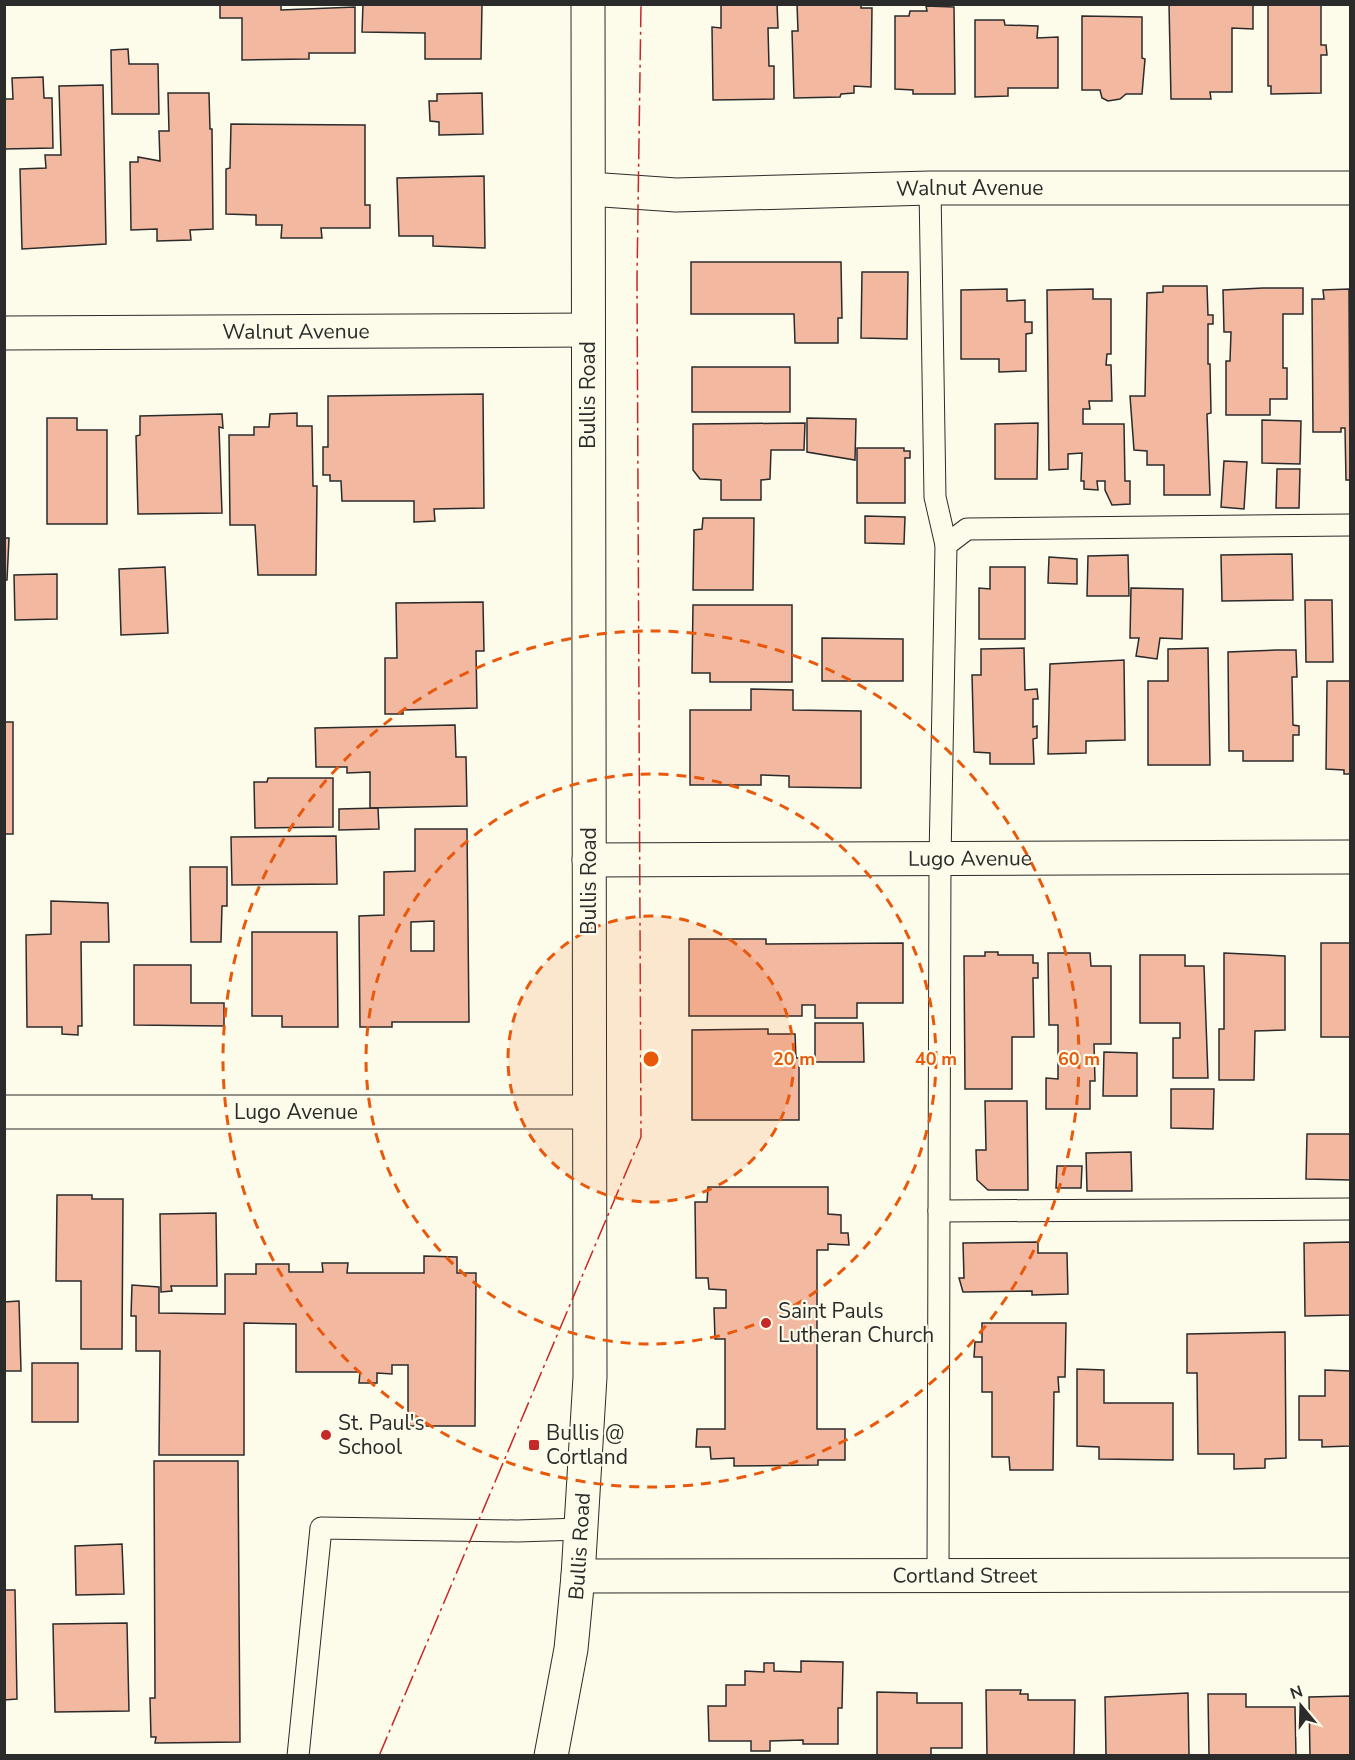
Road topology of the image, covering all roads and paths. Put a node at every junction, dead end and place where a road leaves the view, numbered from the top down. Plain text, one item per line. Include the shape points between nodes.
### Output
1 (588, 4) edge
2 (930, 188) junction
3 (1350, 188) edge
4 (589, 189) junction
5 (588, 330) junction
6 (4, 333) edge
7 (1350, 525) edge
8 (946, 545) junction
9 (1350, 857) edge
10 (940, 859) junction
11 (589, 860) junction
12 (4, 1112) edge
13 (589, 1112) junction
14 (1350, 1209) edge
15 (939, 1211) junction
16 (581, 1529) junction
17 (938, 1575) junction
18 (1350, 1575) edge
19 (579, 1576) junction
20 (298, 1755) edge
21 (551, 1755) edge

1 - 4 street, Bullis Road
2 - 3 street, Walnut Avenue
2 - 4 street, Walnut Avenue via 676,195
2 - 8 lane via 935,497
4 - 5 street, Bullis Road
5 - 6 street, Walnut Avenue
5 - 11 street, Bullis Road
7 - 8 lane via 967,529
8 - 10 lane
9 - 10 street, Lugo Avenue
10 - 11 street, Lugo Avenue
10 - 15 lane
11 - 13 street, Bullis Road
12 - 13 street, Lugo Avenue
13 - 16 street, Bullis Road via 590,1377
14 - 15 lane
15 - 17 lane
16 - 19 street, Bullis Road
16 - 20 lane via 321,1528
17 - 18 street, Cortland Street
17 - 19 street, Cortland Street
19 - 21 street, Bullis Road via 571,1649

